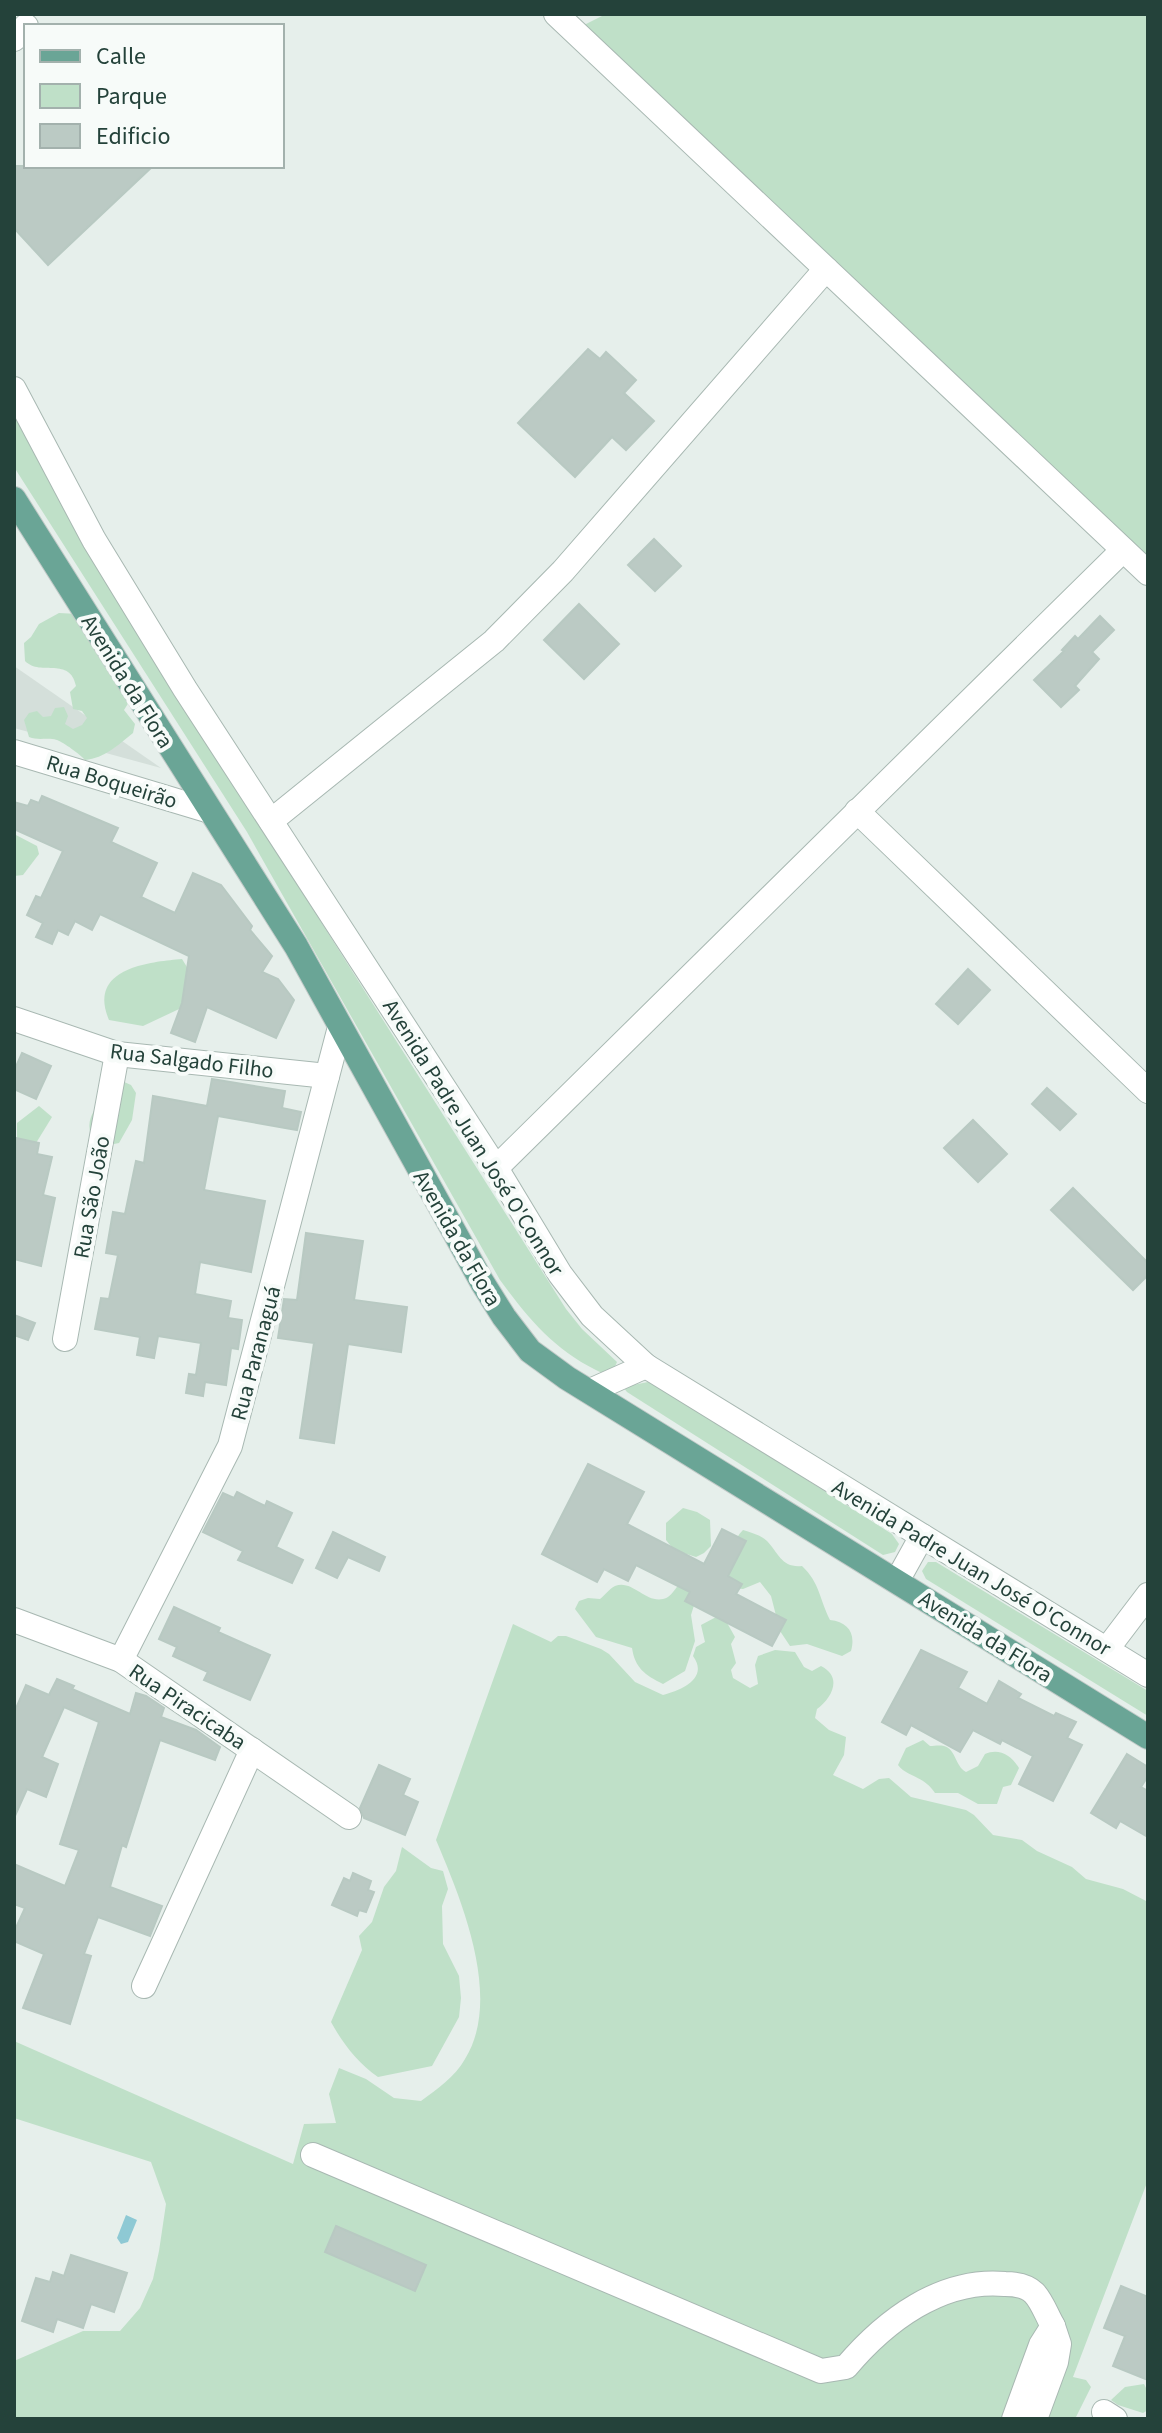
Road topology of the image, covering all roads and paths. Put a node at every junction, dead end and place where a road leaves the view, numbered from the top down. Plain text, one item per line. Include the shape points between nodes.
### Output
1 (556, 14) edge
2 (826, 269) junction
3 (14, 389) edge
4 (14, 499) edge
5 (1123, 550) junction
6 (1148, 573) edge
7 (14, 752) edge
8 (210, 811) junction
9 (857, 811) junction
10 (271, 821) junction
11 (14, 1019) edge
12 (340, 1027) junction
13 (117, 1054) junction
14 (327, 1076) junction
15 (1144, 1079) edge
16 (496, 1168) junction
17 (65, 1339) dead end
18 (646, 1366) junction
19 (590, 1391) junction
20 (922, 1536) junction
21 (897, 1581) junction
22 (1148, 1595) edge
23 (14, 1620) edge
24 (1107, 1649) junction
25 (121, 1660) junction
26 (1148, 1675) edge
27 (1148, 1737) edge
28 (252, 1750) junction
29 (349, 1817) dead end
30 (144, 1986) dead end
31 (313, 2155) dead end
32 (1053, 2326) junction
33 (1014, 2419) edge
34 (1035, 2419) edge

1 - 2 street
2 - 5 street
2 - 10 street via 563,571 494,641
3 - 10 street, Avenida Padre Juan José O'Connor via 94,540
4 - 8 main road, Avenida da Flora
5 - 6 street
5 - 9 street
7 - 8 street, Rua Boqueirão
8 - 12 main road, Avenida da Flora via 296,946
9 - 15 street
9 - 16 street
10 - 16 street, Avenida Padre Juan José O'Connor
11 - 13 street, Rua Salgado Filho
12 - 14 street, Rua Paranaguá
12 - 19 main road, Avenida da Flora via 504,1317 530,1351
13 - 14 street, Rua Salgado Filho
13 - 17 street, Rua São João
14 - 25 street, Rua Paranaguá via 230,1446
16 - 18 street, Avenida Padre Juan José O'Connor via 560,1274 592,1316
18 - 19 street
18 - 20 street, Avenida Padre Juan José O'Connor
19 - 21 main road, Avenida da Flora
20 - 21 street
20 - 24 street, Avenida Padre Juan José O'Connor
21 - 27 main road, Avenida da Flora
22 - 24 street
23 - 25 street, Rua Piracicaba
24 - 26 street, Avenida Padre Juan José O'Connor
25 - 28 street, Rua Piracicaba
28 - 29 street, Rua Piracicaba
28 - 30 street
31 - 32 street via 821,2371 846,2367 893,2320 919,2304 986,2282 1033,2292
32 - 33 street
32 - 34 street via 1059,2344 1056,2362

